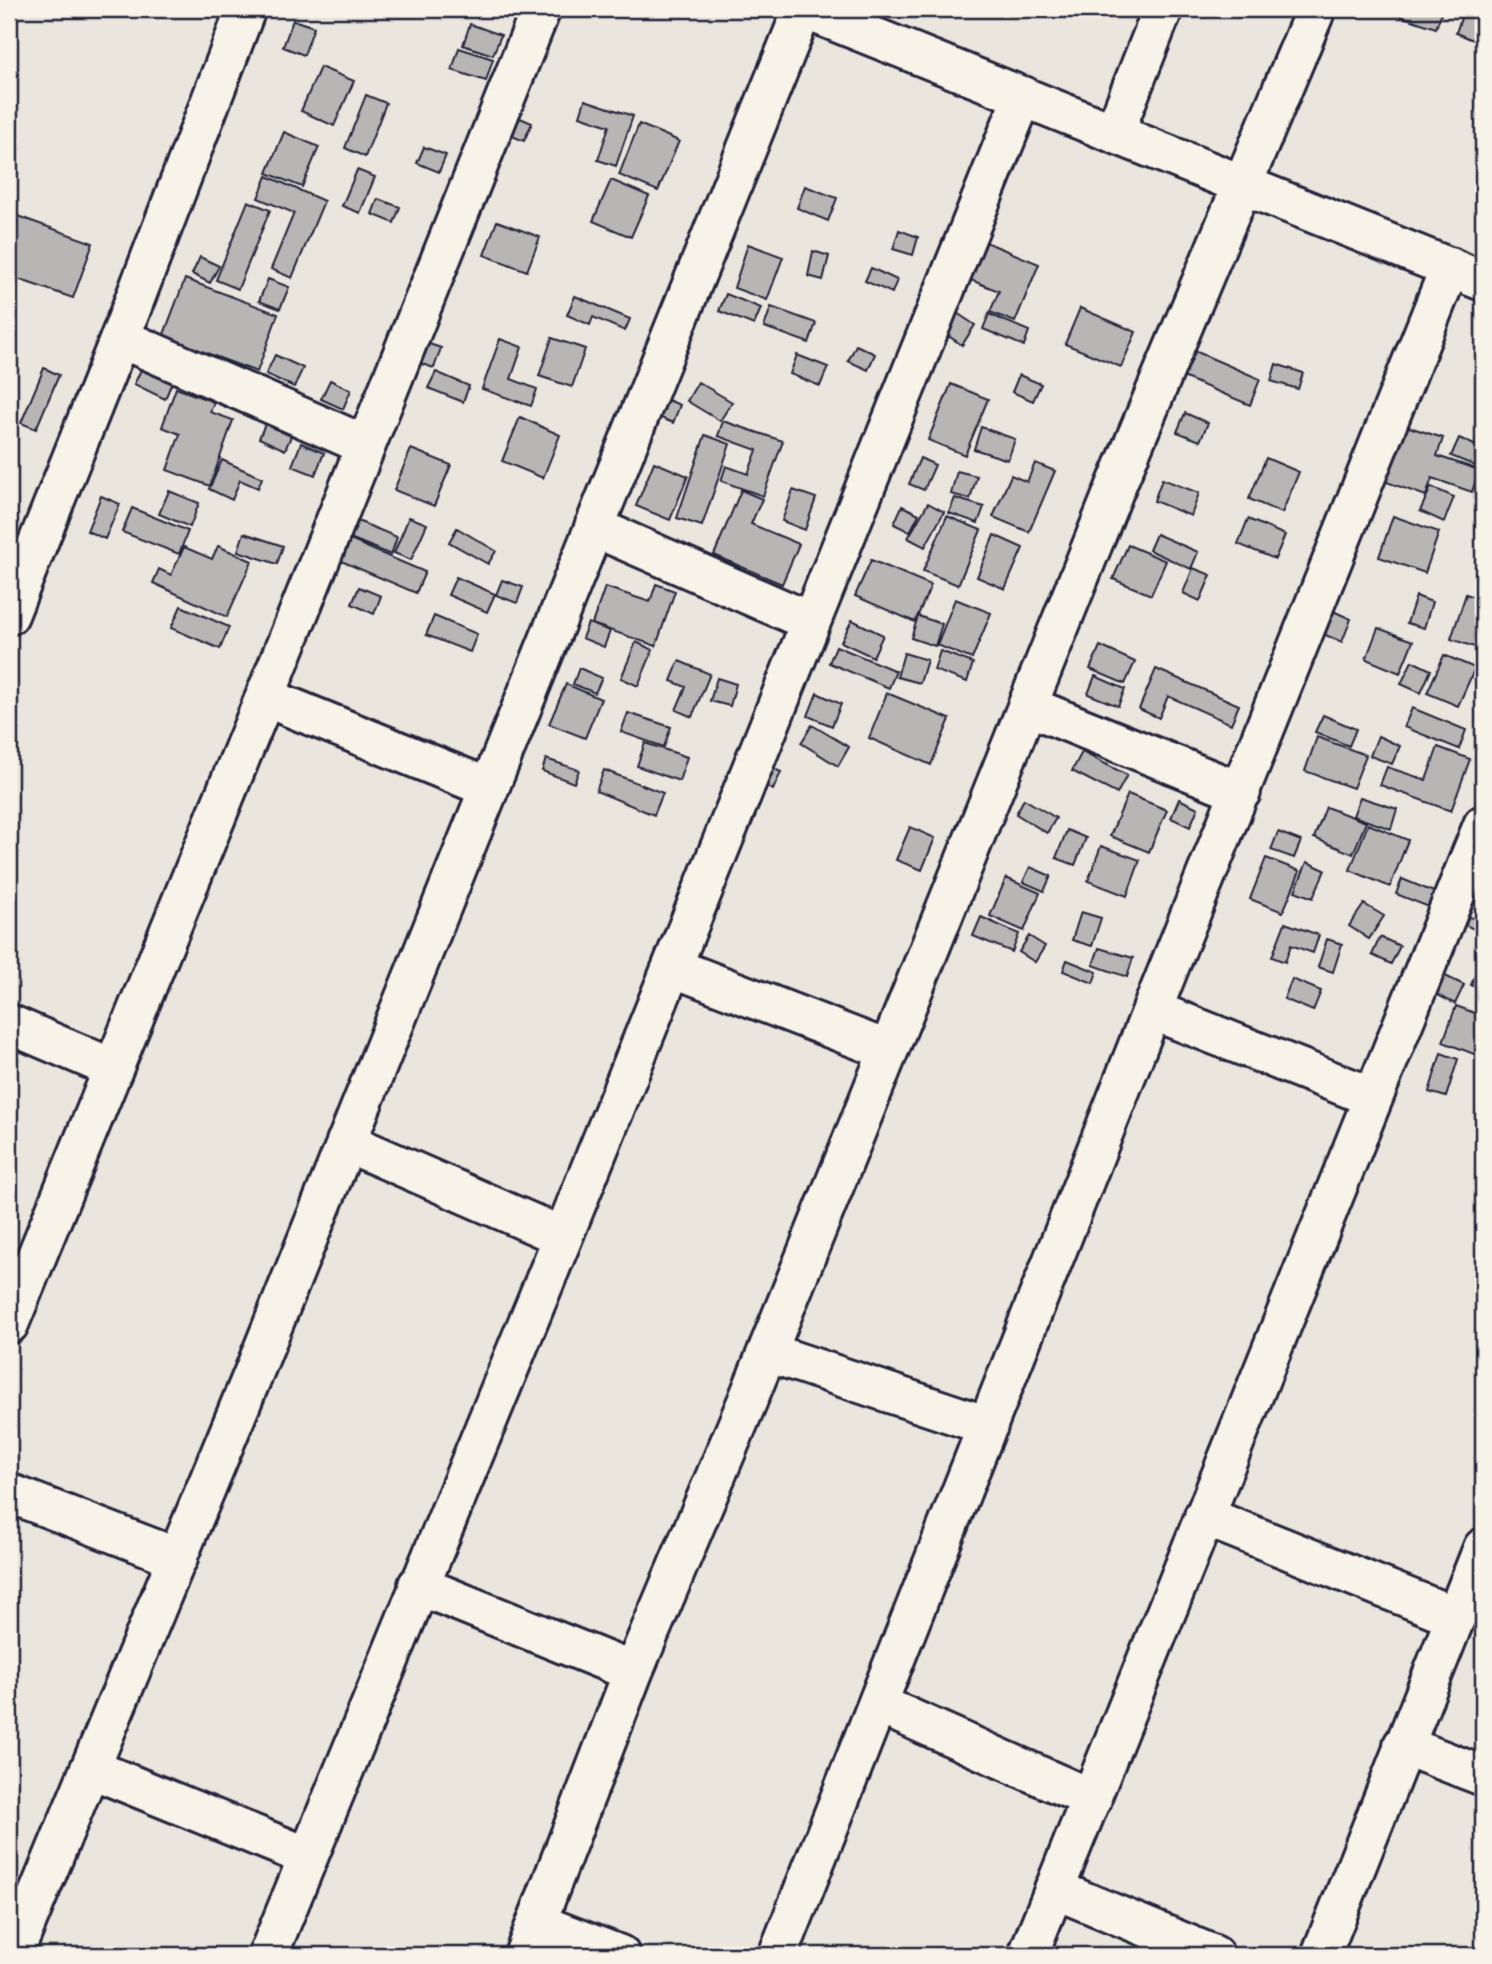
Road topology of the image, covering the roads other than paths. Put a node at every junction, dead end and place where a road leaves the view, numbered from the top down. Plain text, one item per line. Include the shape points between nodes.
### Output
1 (246, 9) edge
2 (541, 9) edge
3 (804, 9) edge
4 (1163, 9) edge
5 (1316, 9) edge
6 (882, 23) edge
7 (1023, 96) junction
8 (1114, 133) junction
9 (1241, 184) junction
10 (1467, 274) edge
11 (120, 338) junction
12 (365, 445) junction
13 (594, 527) junction
14 (17, 570) edge
15 (9, 615) edge
16 (811, 622) junction
17 (265, 697) junction
18 (1028, 706) junction
19 (489, 788) junction
20 (1241, 792) junction
21 (1483, 825) edge
22 (1471, 889) edge
23 (672, 967) junction
24 (1152, 1010) junction
25 (9, 1024) edge
26 (887, 1050) junction
27 (112, 1068) junction
28 (1372, 1097) junction
29 (346, 1142) junction
30 (563, 1237) junction
31 (9, 1324) edge
32 (767, 1353) junction
33 (988, 1426) junction
34 (9, 1493) edge
35 (1204, 1516) junction
36 (1483, 1548) edge
37 (178, 1558) junction
38 (418, 1585) junction
39 (1456, 1617) junction
40 (633, 1672) junction
41 (878, 1704) junction
42 (1404, 1745) junction
43 (92, 1769) junction
44 (1483, 1776) edge
45 (1092, 1799) junction
46 (306, 1856) junction
47 (1054, 1889) junction
48 (531, 1939) edge
49 (13, 1955) edge
50 (268, 1955) edge
51 (620, 1955) edge
52 (778, 1955) edge
53 (1028, 1955) edge
54 (1214, 1955) edge
55 (1321, 1955) edge

1 - 11 street
2 - 12 street
3 - 6 street
3 - 13 street
4 - 8 street
5 - 9 street
6 - 7 street
7 - 8 street
7 - 16 street
8 - 9 street
9 - 10 street
9 - 18 street
10 - 20 street
11 - 12 street
11 - 14 street
12 - 17 street
13 - 16 street
13 - 19 street
14 - 15 street
16 - 23 street
17 - 19 street
17 - 27 street
18 - 20 street
18 - 26 street
19 - 29 street
20 - 24 street
21 - 22 street
22 - 28 street
23 - 26 street
23 - 30 street
24 - 28 street
24 - 33 street
25 - 27 street
26 - 32 street
27 - 31 street
28 - 35 street
29 - 30 street
29 - 37 street
30 - 38 street
32 - 33 street
32 - 40 street
33 - 41 street
34 - 37 street
35 - 39 street
35 - 45 street
36 - 39 street
37 - 43 street
38 - 40 street
38 - 46 street
39 - 42 street
40 - 48 street
41 - 45 street
41 - 52 street
42 - 44 street
42 - 55 street
43 - 46 street
43 - 49 street
45 - 47 street
46 - 50 street
47 - 53 street
47 - 54 street
48 - 51 street

